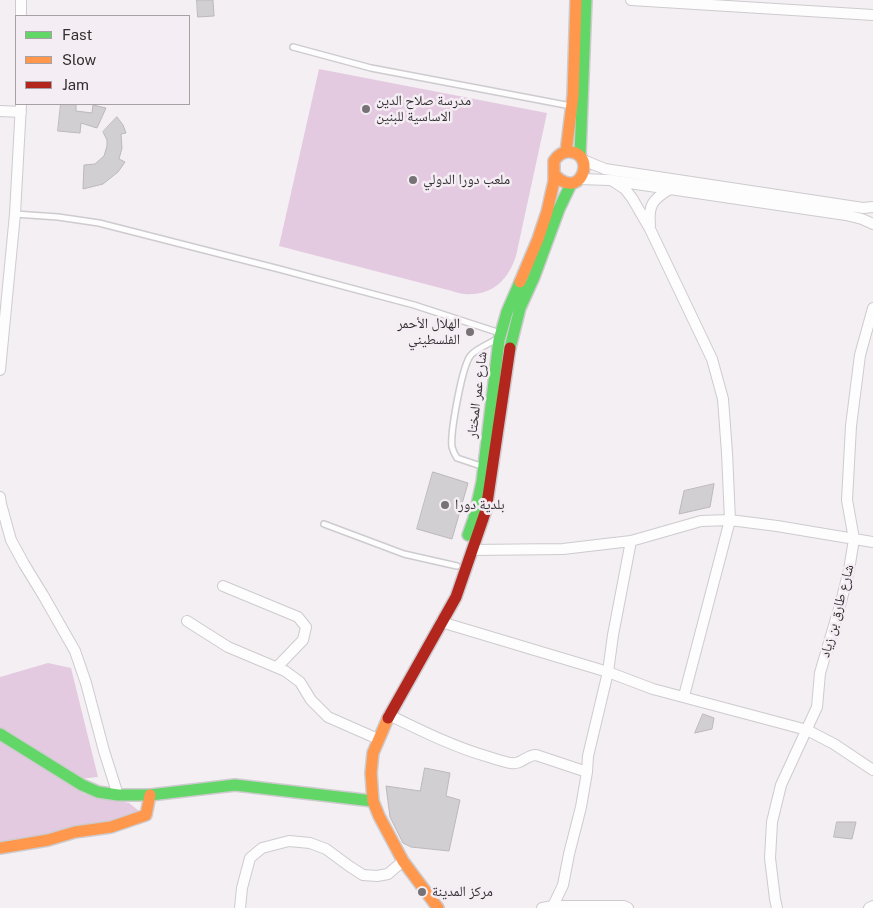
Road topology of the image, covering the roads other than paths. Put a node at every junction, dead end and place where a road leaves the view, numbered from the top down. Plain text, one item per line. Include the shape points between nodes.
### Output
1 (21, 0) edge
2 (576, 0) edge
3 (586, 0) edge
4 (632, 0) edge
5 (21, 15) edge
6 (873, 15) edge
7 (293, 47) dead end
8 (571, 106) junction
9 (21, 108) edge
10 (0, 111) edge
11 (566, 152) junction
12 (581, 158) junction
13 (554, 174) junction
14 (613, 181) junction
15 (575, 182) junction
16 (670, 189) junction
17 (873, 207) edge
18 (15, 214) junction
19 (873, 224) edge
20 (650, 228) junction
21 (873, 308) edge
22 (2, 333) edge
23 (500, 335) junction
24 (0, 370) edge
25 (484, 467) junction
26 (0, 497) edge
27 (730, 520) junction
28 (3, 523) edge
29 (324, 524) dead end
30 (854, 539) junction
31 (631, 541) junction
32 (873, 542) edge
33 (472, 550) junction
34 (457, 566) junction
35 (223, 586) dead end
36 (187, 621) dead end
37 (441, 622) junction
38 (277, 667) junction
39 (608, 672) junction
40 (684, 696) junction
41 (389, 714) junction
42 (807, 730) junction
43 (0, 734) edge
44 (378, 739) junction
45 (873, 770) edge
46 (587, 772) junction
47 (118, 795) junction
48 (150, 796) junction
49 (374, 801) junction
50 (0, 848) edge
51 (404, 861) junction
52 (873, 906) edge
53 (548, 907) edge
54 (240, 908) edge
55 (438, 908) edge
56 (626, 908) edge
57 (777, 908) edge
58 (869, 908) edge

1 - 5 street
2 - 8 main road
3 - 12 main road
4 - 6 street
7 - 8 lane via 371,68
8 - 11 main road
9 - 10 street
9 - 18 street
11 - 12 main road
11 - 13 main road via 554,160
12 - 15 main road via 585,170
12 - 17 street via 605,169
13 - 15 main road via 562,182
13 - 23 main road, شارع عمر المختار via 543,227
14 - 15 street
14 - 16 street
14 - 20 street via 625,189
15 - 33 main road, شارع عمر المختار via 559,209 514,328 486,510
16 - 19 street via 846,215
16 - 20 street via 650,207
18 - 22 street
18 - 23 lane via 99,223 405,303
20 - 27 street via 712,359 723,399
21 - 30 street, شارع طارق بن زياد via 860,355 851,426 847,500
22 - 24 street
23 - 25 main road, شارع عمر المختار
23 - 25 lane via 471,354 461,382 454,420 452,446 457,458
25 - 34 main road, شارع عمر المختار via 472,526
26 - 28 street
27 - 30 street
27 - 31 street via 700,521
27 - 40 street
28 - 47 street via 75,652
29 - 34 lane via 404,554
30 - 32 street
30 - 42 street, شارع طارق بن زياد via 845,586 820,673 816,707
31 - 33 street via 563,549
31 - 39 street
33 - 37 main road, شارع عمر المختار via 456,597
34 - 37 main road, شارع عمر المختار
35 - 38 street via 298,617 306,627 303,640
36 - 38 street via 228,647
37 - 39 street
37 - 41 main road, شارع عمر المختار
38 - 44 street via 300,682 328,718
39 - 40 street via 653,689
39 - 46 street
40 - 42 street
41 - 44 main road, شارع عمر المختار
41 - 46 street via 448,742 511,763 536,755
42 - 45 street
42 - 57 street, شارع طارق بن زياد via 781,785 772,822 770,858
43 - 47 main road via 82,785
44 - 49 main road, شارع عمر المختار via 371,773
46 - 53 street via 563,884
47 - 48 main road
48 - 49 main road via 235,785
48 - 50 main road via 146,815 111,827
49 - 51 main road, شارع عمر المختار
51 - 54 street via 388,874 377,876 363,874 326,848 310,843 289,841 262,848 250,858
51 - 55 main road, شارع عمر المختار
52 - 58 street
53 - 56 street

